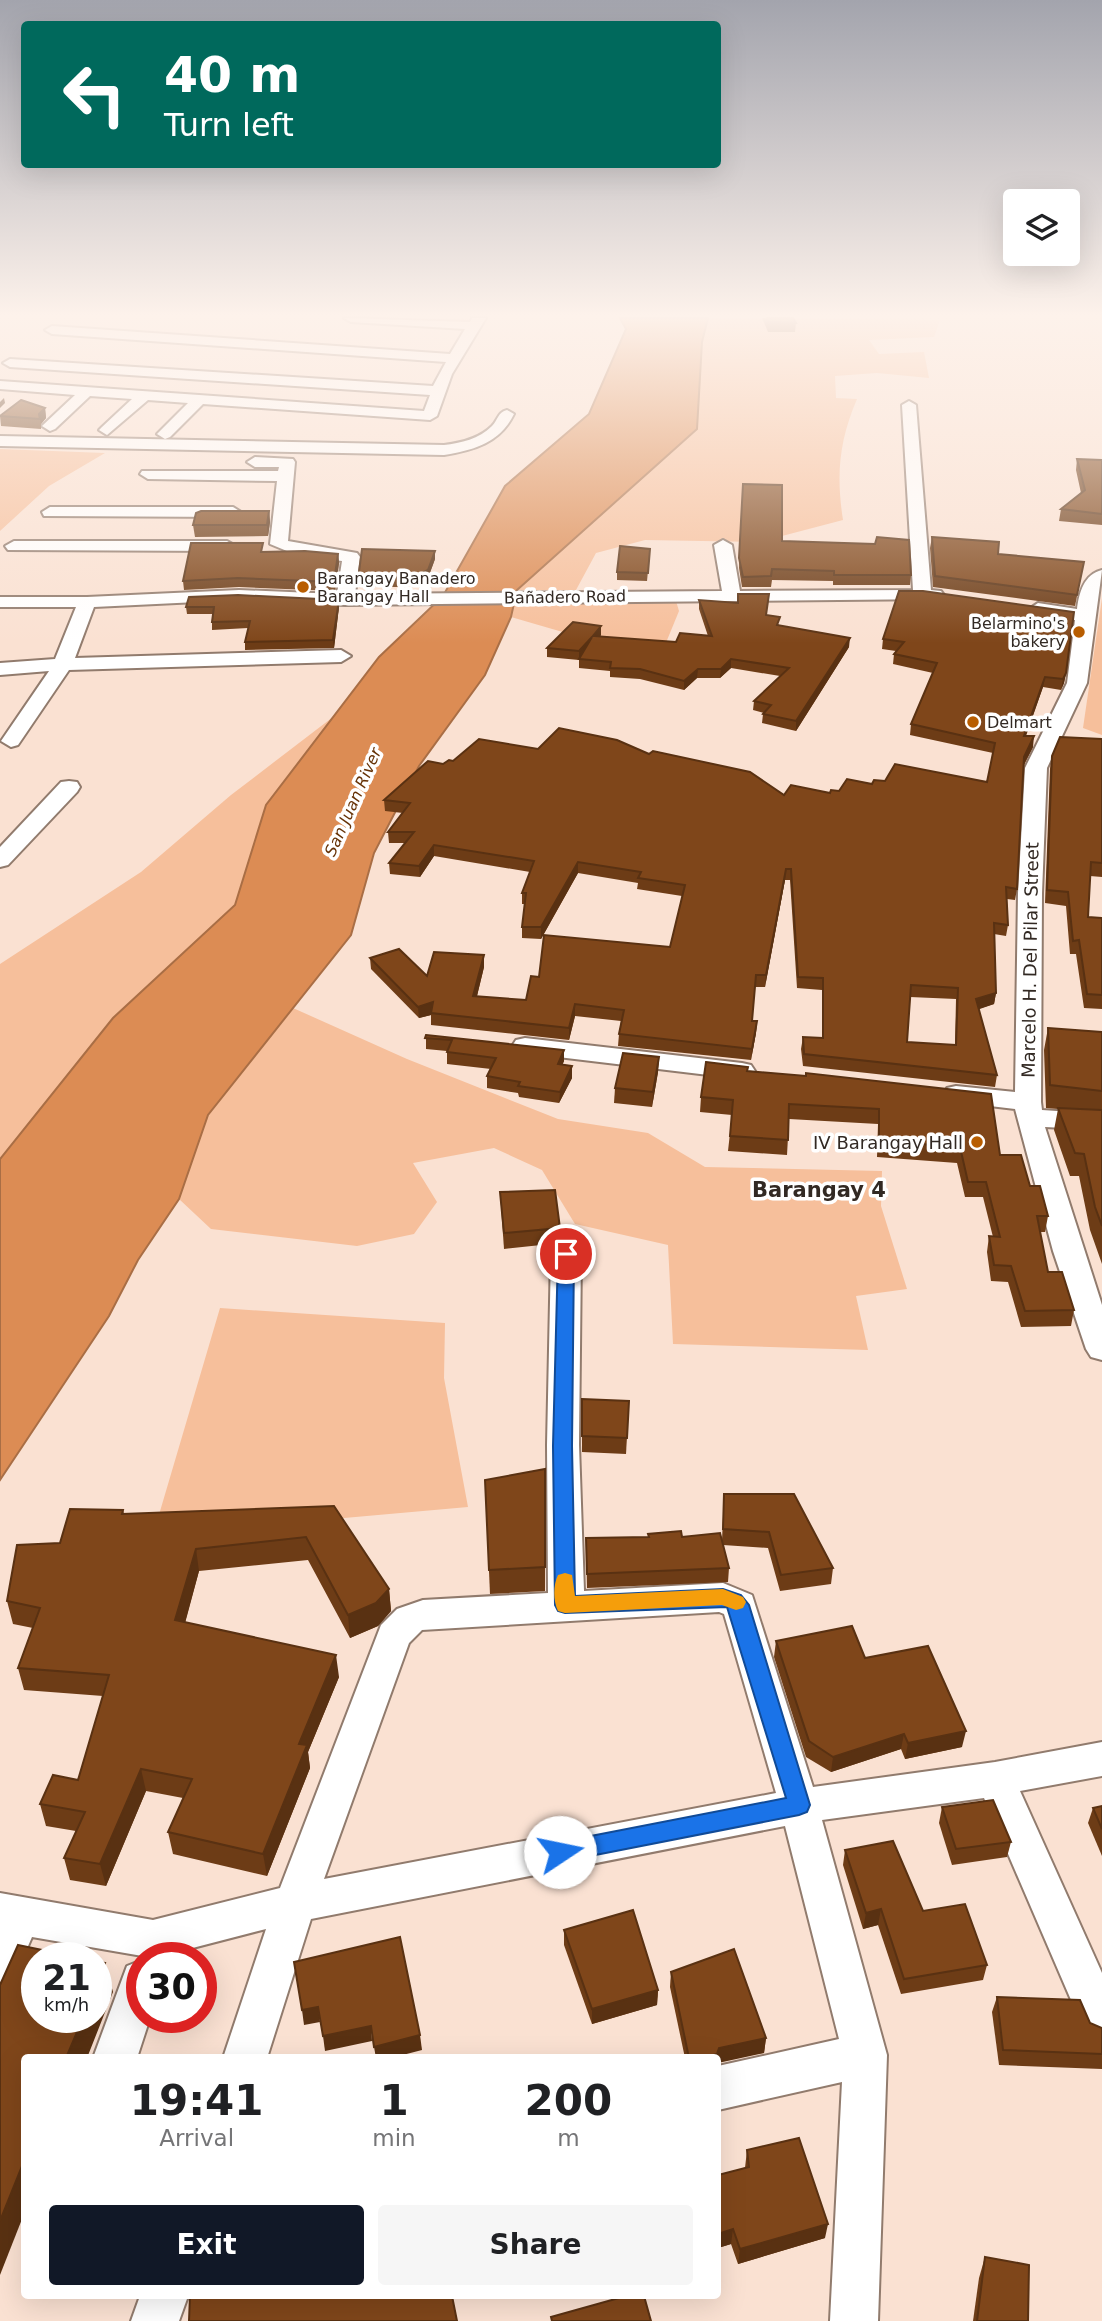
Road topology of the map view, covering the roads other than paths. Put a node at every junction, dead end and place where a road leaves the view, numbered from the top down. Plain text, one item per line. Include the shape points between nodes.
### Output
1 (111, 426) edge
2 (173, 426) edge
3 (301, 426) edge
4 (363, 426) edge
5 (426, 426) edge
6 (503, 426) edge
7 (910, 426) edge
8 (107, 430) dead end
9 (165, 434) dead end
10 (423, 436) dead end
11 (293, 437) dead end
12 (354, 438) dead end
13 (0, 441) edge
14 (105, 460) dead end
15 (148, 474) dead end
16 (286, 476) junction
17 (50, 512) dead end
18 (270, 513) junction
19 (265, 545) junction
20 (723, 545) dead end
21 (14, 546) dead end
22 (1102, 575) edge
23 (922, 593) junction
24 (732, 596) junction
25 (948, 596) edge
26 (345, 600) junction
27 (0, 602) edge
28 (87, 602) junction
29 (1026, 607) edge
30 (1087, 616) junction
31 (341, 656) dead end
32 (63, 664) junction
33 (0, 669) edge
34 (11, 741) dead end
35 (69, 787) dead end
36 (0, 860) edge
37 (495, 1043) edge
38 (768, 1073) edge
39 (932, 1092) edge
40 (1028, 1110) junction
41 (1102, 1122) edge
42 (566, 1254) dead end
43 (1102, 1349) edge
44 (565, 1605) junction
45 (1102, 1759) edge
46 (995, 1779) junction
47 (799, 1805) junction
48 (295, 1903) junction
49 (10, 1914) edge
50 (172, 1942) edge
51 (126, 1943) edge
52 (0, 1962) edge
53 (1102, 2022) edge
54 (126, 2026) edge
55 (116, 2054) edge
56 (245, 2054) edge
57 (865, 2055) junction
58 (721, 2087) edge
59 (163, 2299) edge
60 (155, 2321) edge
61 (854, 2321) edge

1 - 8 street
2 - 9 street
3 - 11 street
4 - 12 street
5 - 10 street
6 - 13 street via 475,444 444,450
7 - 23 street
14 - 16 street via 287,462
15 - 16 street
16 - 18 street
17 - 18 street
18 - 19 street
19 - 21 street
19 - 26 street via 351,557
20 - 24 street
22 - 30 street, Marcelo H. Del Pilar Street via 1088,591
23 - 24 street, Bañadero Road
23 - 25 street, Bañadero Road
24 - 26 street, Bañadero Road
26 - 28 street, Bañadero Road via 239,595
27 - 28 street, Bañadero Road
28 - 32 street
29 - 30 street
30 - 40 street, Marcelo H. Del Pilar Street via 1063,741 1036,768
31 - 32 street
32 - 33 street
32 - 34 street
35 - 36 street
37 - 38 street
39 - 40 street
40 - 41 street
40 - 43 street, Marcelo H. Del Pilar Street
42 - 44 street
44 - 47 street via 734,1600
44 - 48 street via 423,1615 401,1626
45 - 46 street
46 - 47 street
46 - 53 street
47 - 48 street
47 - 57 street
48 - 50 street
48 - 56 street
49 - 51 street
49 - 52 street
54 - 55 street
57 - 58 street
57 - 61 street
59 - 60 street

